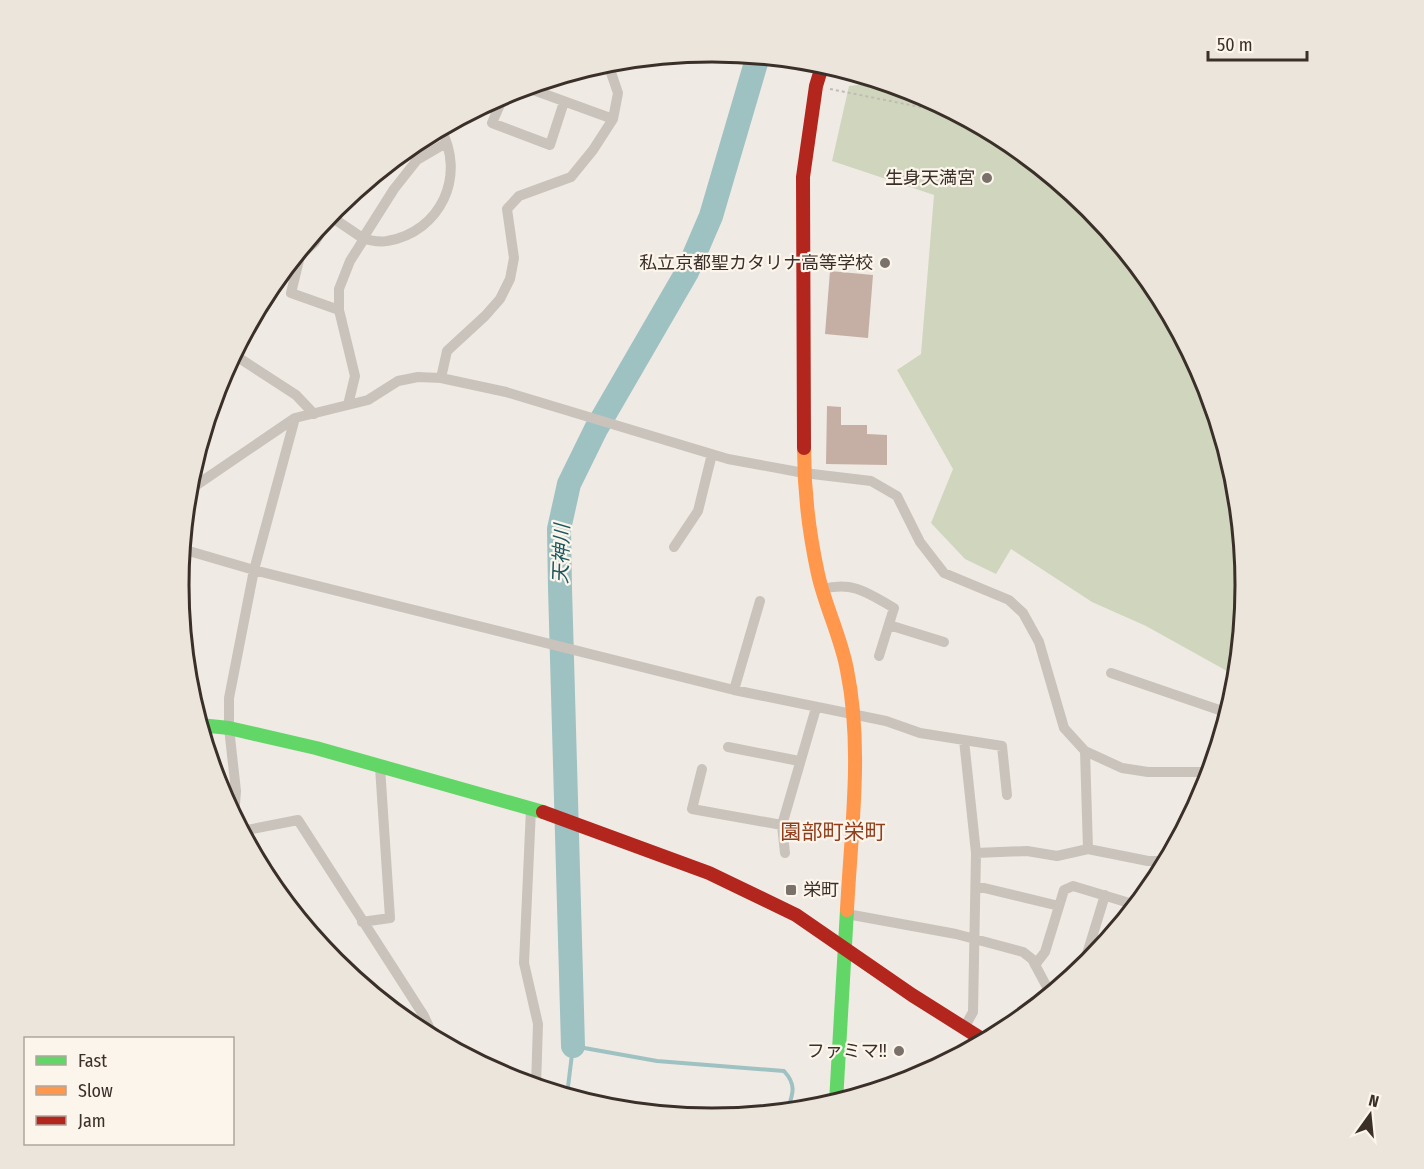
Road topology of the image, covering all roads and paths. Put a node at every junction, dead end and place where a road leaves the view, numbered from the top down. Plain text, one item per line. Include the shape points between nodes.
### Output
1 (611, 72) edge
2 (820, 73) edge
3 (816, 87) junction
4 (537, 92) edge
5 (564, 102) junction
6 (499, 107) edge
7 (930, 109) edge
8 (613, 119) junction
9 (443, 137) edge
10 (446, 143) junction
11 (338, 219) edge
12 (363, 238) junction
13 (298, 265) edge
14 (339, 310) junction
15 (240, 359) edge
16 (441, 378) junction
17 (348, 405) junction
18 (314, 414) junction
19 (295, 418) junction
20 (712, 454) junction
21 (804, 473) junction
22 (199, 483) edge
23 (674, 547) dead end
24 (190, 551) edge
25 (254, 570) junction
26 (823, 589) junction
27 (760, 602) dead end
28 (889, 625) junction
29 (944, 642) dead end
30 (879, 656) dead end
31 (1111, 673) dead end
32 (734, 690) junction
33 (816, 708) junction
34 (1219, 710) edge
35 (853, 716) junction
36 (209, 726) edge
37 (228, 728) junction
38 (964, 740) junction
39 (728, 747) dead end
40 (1085, 751) junction
41 (799, 761) junction
42 (380, 767) junction
43 (702, 769) dead end
44 (1200, 772) edge
45 (1007, 795) dead end
46 (235, 799) edge
47 (531, 809) junction
48 (782, 825) junction
49 (250, 829) edge
50 (1088, 849) junction
51 (785, 853) dead end
52 (976, 853) junction
53 (1156, 861) edge
54 (976, 885) junction
55 (1105, 895) junction
56 (1128, 902) edge
57 (1059, 906) junction
58 (847, 915) junction
59 (362, 922) junction
60 (975, 939) junction
61 (1089, 946) edge
62 (845, 947) junction
63 (1035, 965) junction
64 (1046, 986) edge
65 (427, 1023) edge
66 (964, 1028) junction
67 (976, 1035) edge
68 (537, 1077) edge
69 (837, 1092) edge

1 - 8 street via 618,93
2 - 3 street
3 - 7 path
3 - 21 street via 803,177
4 - 5 street
5 - 6 street via 550,145 492,123
5 - 8 street
8 - 16 street via 571,177 519,196 507,209 514,258 510,279 500,299 447,351
9 - 10 street
10 - 12 street via 417,160
10 - 12 street via 451,161 450,183 443,205 416,230 386,242
11 - 12 street
12 - 14 street via 343,275
13 - 14 street via 291,293
14 - 17 street via 355,376
15 - 18 street via 296,395
16 - 17 street via 418,376 398,381 368,400
16 - 20 street via 506,392
17 - 18 street
18 - 19 street
19 - 22 street
19 - 25 street
20 - 21 street
20 - 23 street via 698,511
21 - 26 street via 812,545
21 - 40 street via 872,481 897,496 920,542 945,573 1009,600 1023,614 1039,642 1064,728
24 - 25 street
25 - 32 street
25 - 37 street via 229,698
26 - 28 street via 840,585 861,590 894,608
26 - 35 street via 847,669
27 - 32 street
28 - 29 street
28 - 30 street
31 - 34 street
32 - 33 street
33 - 35 street
33 - 41 street
35 - 38 street
35 - 58 street via 855,759
36 - 37 street
37 - 42 street
37 - 46 street
38 - 45 street via 1002,746
38 - 52 street
39 - 41 street
40 - 44 street via 1131,769
40 - 50 street
41 - 48 street
42 - 47 street
42 - 59 street via 390,918
43 - 48 street via 692,809
47 - 62 street via 576,822 756,893
47 - 68 street via 524,963 538,1024
48 - 51 street
49 - 59 street via 298,820
50 - 52 street via 1056,856 1027,851
50 - 53 street
52 - 54 street
54 - 57 street
54 - 60 street
55 - 56 street
55 - 57 street via 1073,886 1064,890
55 - 61 street
57 - 63 street via 1045,952
58 - 60 street
58 - 62 street
59 - 65 street
60 - 63 street via 1023,952
60 - 66 street via 973,1012
62 - 66 street
62 - 69 street
63 - 64 street
66 - 67 street

